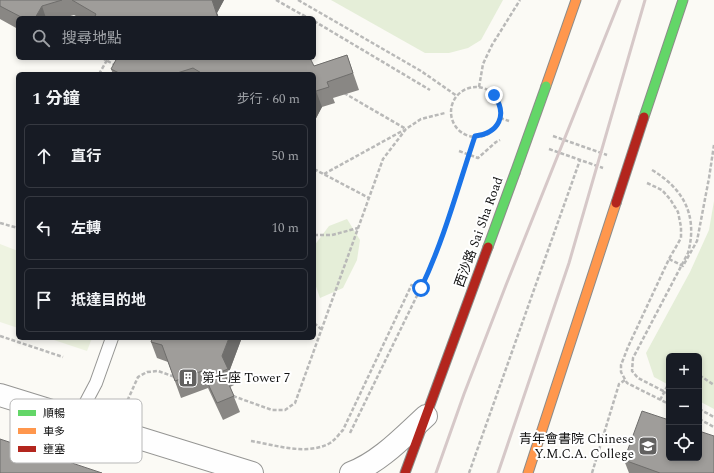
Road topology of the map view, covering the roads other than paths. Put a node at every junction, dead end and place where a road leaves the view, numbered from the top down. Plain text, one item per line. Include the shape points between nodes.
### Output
1 (576, 0) edge
2 (683, 0) edge
3 (111, 340) edge
4 (0, 395) edge
5 (13, 399) edge
6 (88, 399) edge
7 (426, 416) junction
8 (142, 442) edge
9 (208, 466) edge
10 (408, 472) edge
11 (252, 473) edge
12 (351, 473) edge
13 (528, 473) edge

1 - 7 main road, 西沙路 Sai Sha Road, bridge
2 - 13 main road, bridge
3 - 6 lane
4 - 5 street
7 - 10 main road, 西沙路 Sai Sha Road
7 - 12 street via 370,464
8 - 9 street
9 - 11 street

